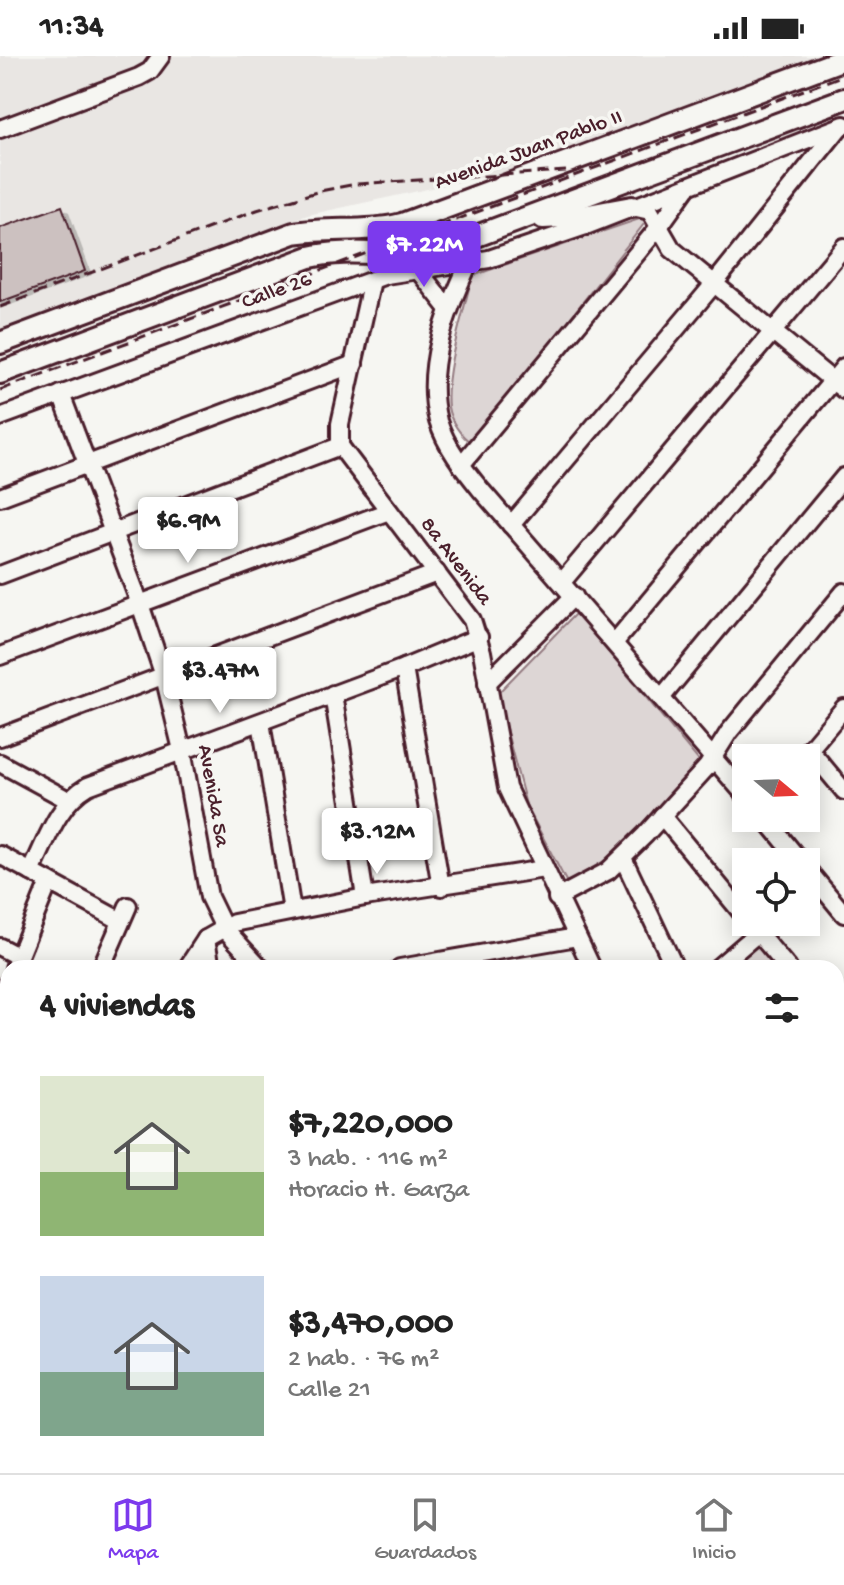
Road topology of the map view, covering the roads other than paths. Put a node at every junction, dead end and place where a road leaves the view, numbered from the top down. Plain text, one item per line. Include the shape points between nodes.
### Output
1 (161, 56) edge
2 (844, 59) edge
3 (844, 99) edge
4 (842, 126) edge
5 (0, 129) edge
6 (788, 148) junction
7 (809, 165) junction
8 (688, 186) junction
9 (632, 207) junction
10 (527, 218) junction
11 (658, 228) junction
12 (844, 247) edge
13 (469, 263) junction
14 (418, 270) junction
15 (372, 280) junction
16 (714, 284) junction
17 (448, 308) junction
18 (773, 333) junction
19 (0, 343) edge
20 (354, 364) junction
21 (0, 373) edge
22 (840, 379) edge
23 (61, 394) junction
24 (0, 417) edge
25 (340, 446) junction
26 (88, 465) junction
27 (461, 465) junction
28 (844, 477) edge
29 (0, 497) edge
30 (389, 511) junction
31 (511, 525) junction
32 (113, 533) junction
33 (437, 573) junction
34 (0, 575) edge
35 (562, 582) junction
36 (844, 592) edge
37 (574, 596) junction
38 (140, 604) junction
39 (479, 637) junction
40 (615, 642) junction
41 (0, 656) edge
42 (404, 668) junction
43 (164, 676) junction
44 (487, 683) junction
45 (333, 694) junction
46 (662, 697) junction
47 (844, 708) edge
48 (261, 722) junction
49 (0, 737) edge
50 (813, 744) edge
51 (182, 750) junction
52 (713, 758) junction
53 (0, 763) edge
54 (820, 768) edge
55 (732, 780) edge
56 (844, 791) edge
57 (68, 800) junction
58 (662, 816) junction
59 (776, 832) edge
60 (790, 848) edge
61 (0, 855) edge
62 (623, 858) junction
63 (544, 869) junction
64 (31, 872) junction
65 (49, 882) junction
66 (820, 885) edge
67 (441, 887) junction
68 (365, 897) junction
69 (557, 898) junction
70 (732, 901) edge
71 (292, 911) junction
72 (844, 914) edge
73 (224, 928) junction
74 (742, 936) edge
75 (761, 936) edge
76 (577, 937) junction
77 (206, 939) junction
78 (18, 960) edge
79 (104, 960) edge
80 (192, 960) edge
81 (210, 960) edge
82 (254, 960) edge
83 (446, 960) edge
84 (588, 960) edge
85 (671, 960) edge
86 (723, 960) edge
87 (781, 960) edge

1 - 5 street via 139,77
2 - 19 main road, Avenida Juan Pablo II via 402,224 294,233
3 - 10 main road
4 - 6 street, Calle 26
4 - 7 street
6 - 7 street
6 - 8 street, Calle 26
7 - 16 street
8 - 9 street, Calle 26
8 - 11 street
9 - 10 main road
9 - 11 street via 650,211
9 - 13 street, Calle 26
10 - 21 main road via 424,254 350,250 310,257
11 - 16 street via 672,249
11 - 27 street
12 - 18 street
13 - 14 street, Calle 26
13 - 17 street
14 - 15 street, Calle 26
14 - 17 street
15 - 20 street
15 - 23 street, Calle 26
16 - 18 street
16 - 31 street
17 - 27 street via 435,399 438,420
18 - 22 street
18 - 35 street
20 - 25 street
20 - 26 street
22 - 40 street
23 - 24 street, Calle 26
23 - 26 street, Avenida 5a
25 - 30 street, 8a Avenida
25 - 32 street
26 - 29 street
26 - 32 street, Avenida 5a
27 - 31 street
28 - 46 street
30 - 33 street, 8a Avenida
30 - 38 street
31 - 35 street
32 - 34 street
32 - 38 street, Avenida 5a
33 - 39 street, 8a Avenida
33 - 43 street
35 - 37 street
36 - 52 street
37 - 40 street
37 - 44 street
38 - 41 street
38 - 43 street, Avenida 5a
39 - 42 street
39 - 44 street, 8a Avenida
40 - 46 street
42 - 45 street
42 - 67 street
43 - 49 street
43 - 51 street, Avenida 5a
44 - 63 street, 8a Avenida via 507,788
45 - 48 street
45 - 68 street
46 - 52 street
47 - 50 street
48 - 51 street
48 - 71 street
51 - 57 street via 88,786
51 - 73 street, Avenida 5a via 209,897
52 - 55 street
52 - 58 street
53 - 57 street
54 - 56 street
57 - 64 street
58 - 62 street
58 - 70 street
59 - 60 street
61 - 64 street
62 - 69 street via 598,878
62 - 85 street
63 - 67 street
63 - 69 street, 8a Avenida
64 - 65 street
65 - 78 street
65 - 79 street via 124,914
66 - 72 street
67 - 68 street
68 - 71 street
69 - 76 street, 8a Avenida
71 - 73 street
73 - 77 street
73 - 82 street, Avenida 5a
74 - 86 street
75 - 87 street
76 - 83 street
76 - 84 street, 8a Avenida
77 - 80 street
77 - 81 street

